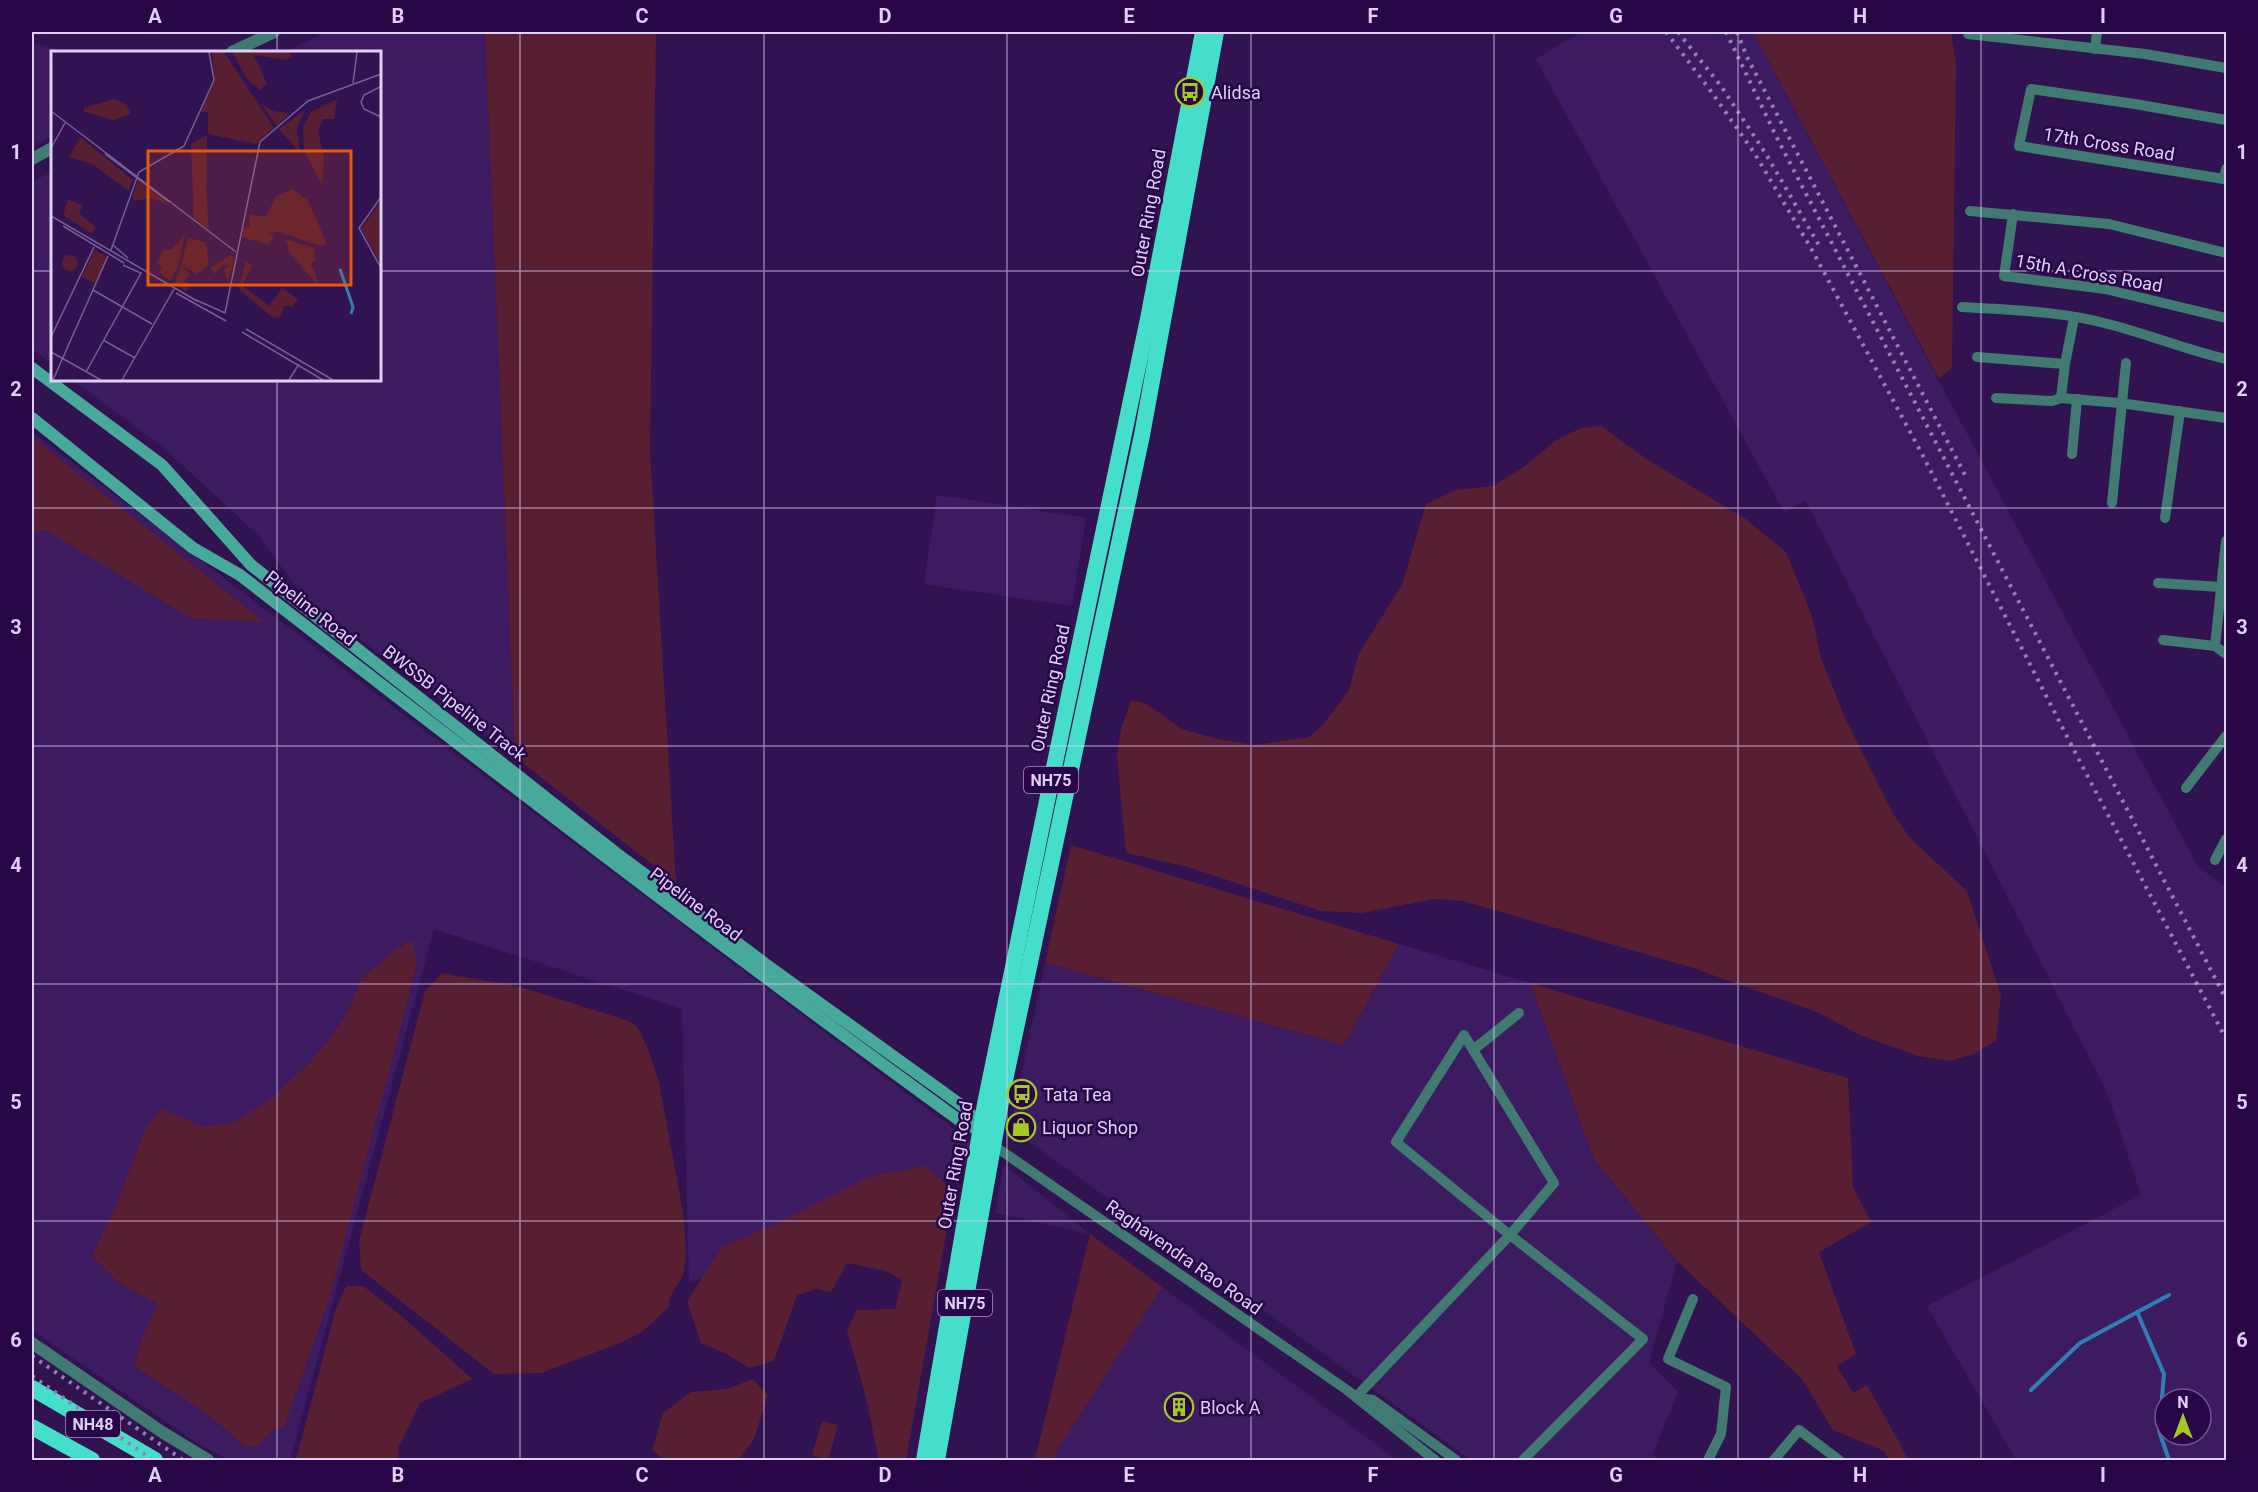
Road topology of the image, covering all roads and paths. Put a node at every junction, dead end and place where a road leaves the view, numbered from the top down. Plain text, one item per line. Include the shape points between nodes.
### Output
1 (274, 32) edge
2 (1203, 32) edge
3 (1216, 32) edge
4 (2097, 32) edge
5 (1968, 34) dead end
6 (2095, 49) junction
7 (234, 51) edge
8 (2226, 68) edge
9 (2226, 120) edge
10 (51, 149) edge
11 (32, 159) edge
12 (2226, 169) edge
13 (1970, 211) dead end
14 (2013, 214) junction
15 (2226, 253) edge
16 (1962, 306) dead end
17 (2074, 318) junction
18 (2226, 318) edge
19 (1977, 357) dead end
20 (2226, 359) edge
21 (2126, 363) dead end
22 (2065, 364) junction
23 (32, 368) edge
24 (1996, 398) dead end
25 (2061, 398) junction
26 (2077, 399) junction
27 (2120, 403) junction
28 (2180, 411) junction
29 (32, 418) edge
30 (2226, 418) edge
31 (2072, 454) dead end
32 (2112, 503) dead end
33 (2165, 518) dead end
34 (2226, 540) edge
35 (2158, 583) dead end
36 (2221, 587) junction
37 (2163, 640) dead end
38 (2215, 646) junction
39 (2226, 654) edge
40 (2226, 736) edge
41 (2186, 788) dead end
42 (2226, 839) edge
43 (616, 853) joint
44 (2215, 860) dead end
45 (1519, 1013) dead end
46 (1473, 1050) junction
47 (935, 1086) junction
48 (927, 1097) junction
49 (981, 1131) junction
50 (993, 1145) junction
51 (1510, 1235) junction
52 (1693, 1299) dead end
53 (32, 1342) edge
54 (32, 1388) edge
55 (1356, 1397) junction
56 (32, 1427) edge
57 (92, 1461) edge
58 (155, 1461) edge
59 (208, 1461) edge
60 (924, 1461) edge
61 (937, 1461) edge
62 (1435, 1461) edge
63 (1456, 1461) edge
64 (1523, 1461) edge
65 (1708, 1461) edge
66 (1774, 1461) edge
67 (1839, 1461) edge

1 - 7 street
2 - 49 highway, Outer Ring Road / NH75
3 - 50 highway, Outer Ring Road / NH75 via 1142,435
4 - 6 street
5 - 6 street
6 - 8 street
9 - 12 street, 17th Cross Road via 2031,89 2019,146 2223,179
10 - 11 street
13 - 14 street
14 - 15 street via 2109,224
14 - 18 street, 15th A Cross Road via 2004,276 2104,289
16 - 17 street
17 - 20 street via 2107,323 2189,351
17 - 22 street
19 - 22 street
21 - 27 street
22 - 25 street
23 - 43 main road, BWSSB Pipeline Track via 162,465 250,565
24 - 25 street
25 - 26 street
26 - 27 street
26 - 31 street
27 - 28 street
27 - 32 street
28 - 30 street
28 - 33 street
29 - 48 main road, Pipeline Road via 193,548 240,575 606,859
34 - 36 street
35 - 36 street
36 - 38 street
37 - 38 street
38 - 39 street
40 - 41 street
42 - 44 street
43 - 47 main road, Pipeline Road
45 - 46 street
46 - 51 street via 1554,1183
46 - 51 street via 1464,1035 1396,1142
47 - 48 main road
47 - 49 main road, Pipeline Road via 968,1110
48 - 49 main road, Pipeline Road
49 - 60 highway, Outer Ring Road / NH75
50 - 55 street, Raghavendra Rao Road
50 - 61 highway, Outer Ring Road / NH75
51 - 55 street
51 - 64 street via 1643,1339
52 - 65 street via 1668,1359 1726,1387 1722,1434
53 - 59 street
54 - 58 highway, NH48
55 - 62 street, Raghavendra Rao Road
55 - 63 street, Raghavendra Rao Road via 1373,1400
56 - 57 highway, NH48
66 - 67 street via 1799,1430

